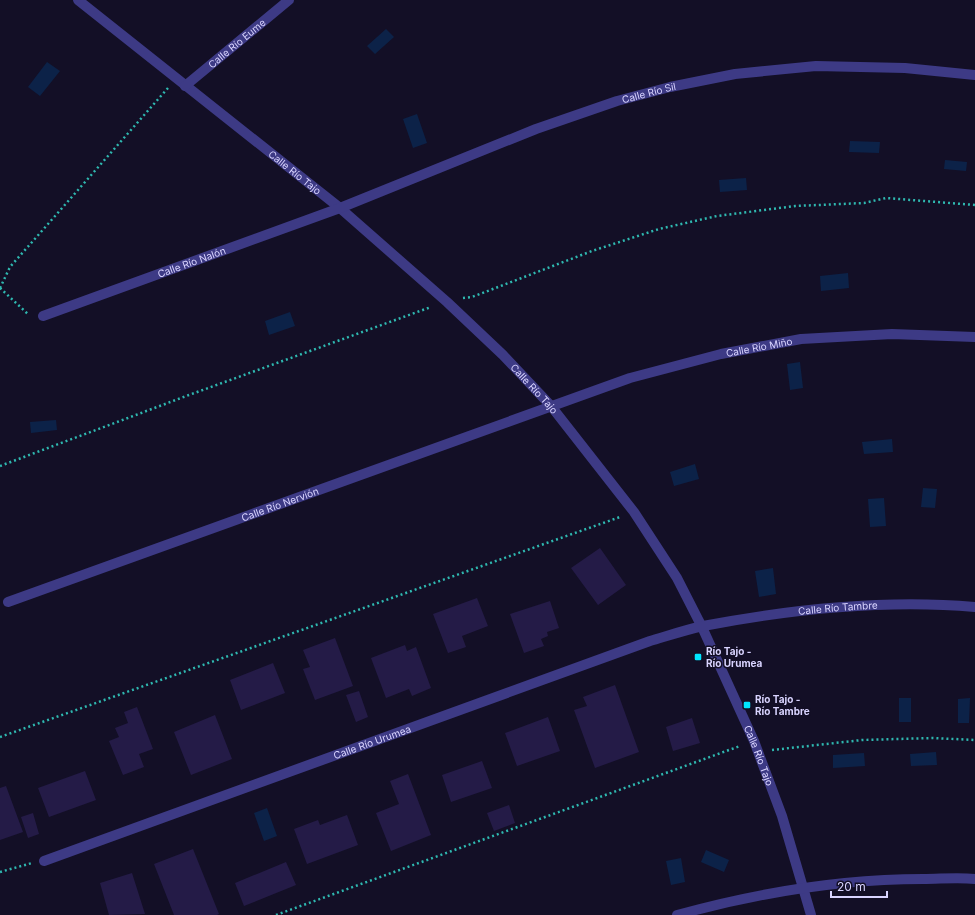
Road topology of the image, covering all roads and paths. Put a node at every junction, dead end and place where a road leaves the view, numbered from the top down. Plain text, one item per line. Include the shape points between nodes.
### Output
1 (78, 0) edge
2 (289, 0) edge
3 (975, 75) edge
4 (176, 79) junction
5 (186, 86) junction
6 (975, 205) edge
7 (340, 208) junction
8 (0, 288) edge
9 (447, 302) junction
10 (43, 316) joint
11 (975, 337) edge
12 (551, 406) junction
13 (0, 466) edge
14 (634, 512) junction
15 (8, 602) dead end
16 (975, 607) edge
17 (702, 627) junction
18 (0, 737) edge
19 (975, 740) edge
20 (754, 741) junction
21 (758, 753) junction
22 (44, 861) joint
23 (0, 872) edge
24 (975, 879) edge
25 (803, 887) junction
26 (276, 915) edge
27 (677, 915) edge
28 (811, 915) edge

1 - 4 street, Calle Río Tajo
2 - 5 street, Calle Río Eume
3 - 7 street, Calle Río Sil via 905,68 816,66 735,74 670,87 617,101 536,129
4 - 5 street, Calle Río Tajo
4 - 8 path via 10,267
5 - 7 street, Calle Río Tajo
6 - 9 path via 886,198 864,203 796,206 717,216 660,229 592,251 472,297
7 - 9 street, Calle Río Tajo
7 - 10 street, Calle Río Nalón
8 - 10 path via 27,314
9 - 12 street, Calle Río Tajo via 504,355
9 - 13 path
11 - 12 street, Calle Río Miño via 892,334 801,339 721,354 630,378
12 - 14 street, Calle Río Tajo
12 - 15 street, Calle Río Nervión
14 - 17 street, Calle Río Tajo via 677,578
14 - 18 path
16 - 17 street, Calle Río Tambre via 937,604 852,606
17 - 20 street, Calle Río Tajo
17 - 22 street, Calle Río Urumea via 650,641
19 - 21 path via 862,740
20 - 21 street, Calle Río Tajo
20 - 26 path
21 - 25 street, Calle Río Tajo via 782,816
22 - 23 path via 19,865
24 - 25 street via 892,879
25 - 27 street via 730,901
25 - 28 street, Calle Río Tajo

